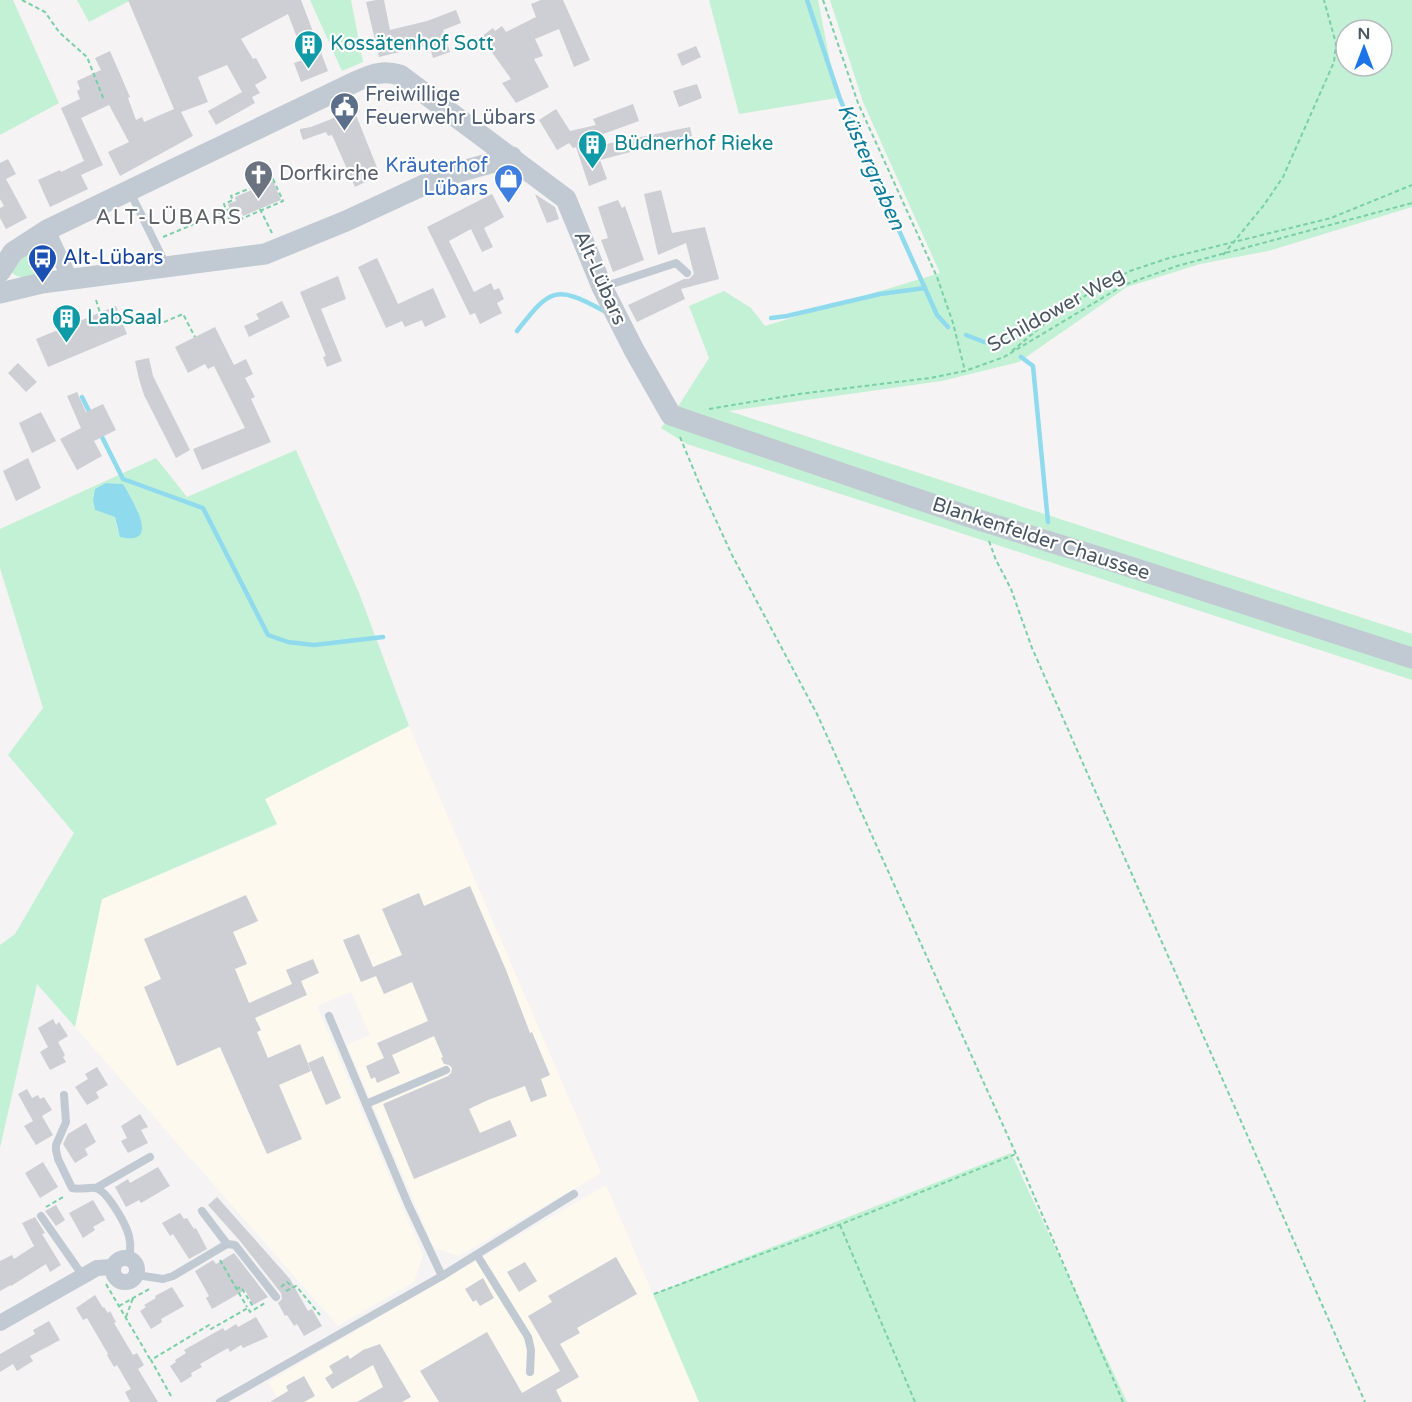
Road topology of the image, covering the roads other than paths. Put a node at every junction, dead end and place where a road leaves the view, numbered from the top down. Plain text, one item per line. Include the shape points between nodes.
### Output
1 (512, 157) junction
2 (130, 192) junction
3 (47, 230) junction
4 (167, 267) junction
5 (0, 272) edge
6 (687, 273) dead end
7 (70, 279) junction
8 (602, 288) junction
9 (0, 293) edge
10 (671, 416) joint
11 (1412, 658) edge
12 (329, 1017) dead end
13 (446, 1070) dead end
14 (64, 1095) dead end
15 (366, 1104) junction
16 (150, 1157) dead end
17 (96, 1188) junction
18 (574, 1194) dead end
19 (202, 1210) dead end
20 (42, 1212) road end
21 (227, 1244) junction
22 (477, 1255) junction
23 (129, 1259) junction
24 (98, 1270) junction
25 (137, 1275) junction
26 (442, 1276) junction
27 (276, 1297) dead end
28 (0, 1323) edge
29 (530, 1372) dead end
30 (220, 1402) edge

1 - 2 street, Alt-Lübars via 400,75 377,72 265,123
1 - 4 street via 441,177 265,254
1 - 8 street, Alt-Lübars via 566,199
2 - 3 street, Alt-Lübars
2 - 4 lane
3 - 5 street, Alt-Lübars via 13,252
3 - 7 street
4 - 7 street
6 - 8 lane via 676,263
7 - 9 street
8 - 10 street, Alt-Lübars
10 - 11 street, Blankenfelder Chaussee via 982,521
12 - 15 lane
13 - 15 lane
14 - 17 lane via 66,1122 56,1145 58,1159 72,1188
15 - 26 lane
16 - 17 lane
17 - 23 lane via 106,1194 127,1229
18 - 22 lane
19 - 21 lane
20 - 24 lane
21 - 25 lane via 173,1276 163,1279
21 - 27 lane via 235,1245
22 - 26 lane
22 - 29 lane via 528,1337
23 - 24 street
23 - 25 street via 137,1267
24 - 25 street via 119,1281 128,1282
24 - 28 street
26 - 30 lane

